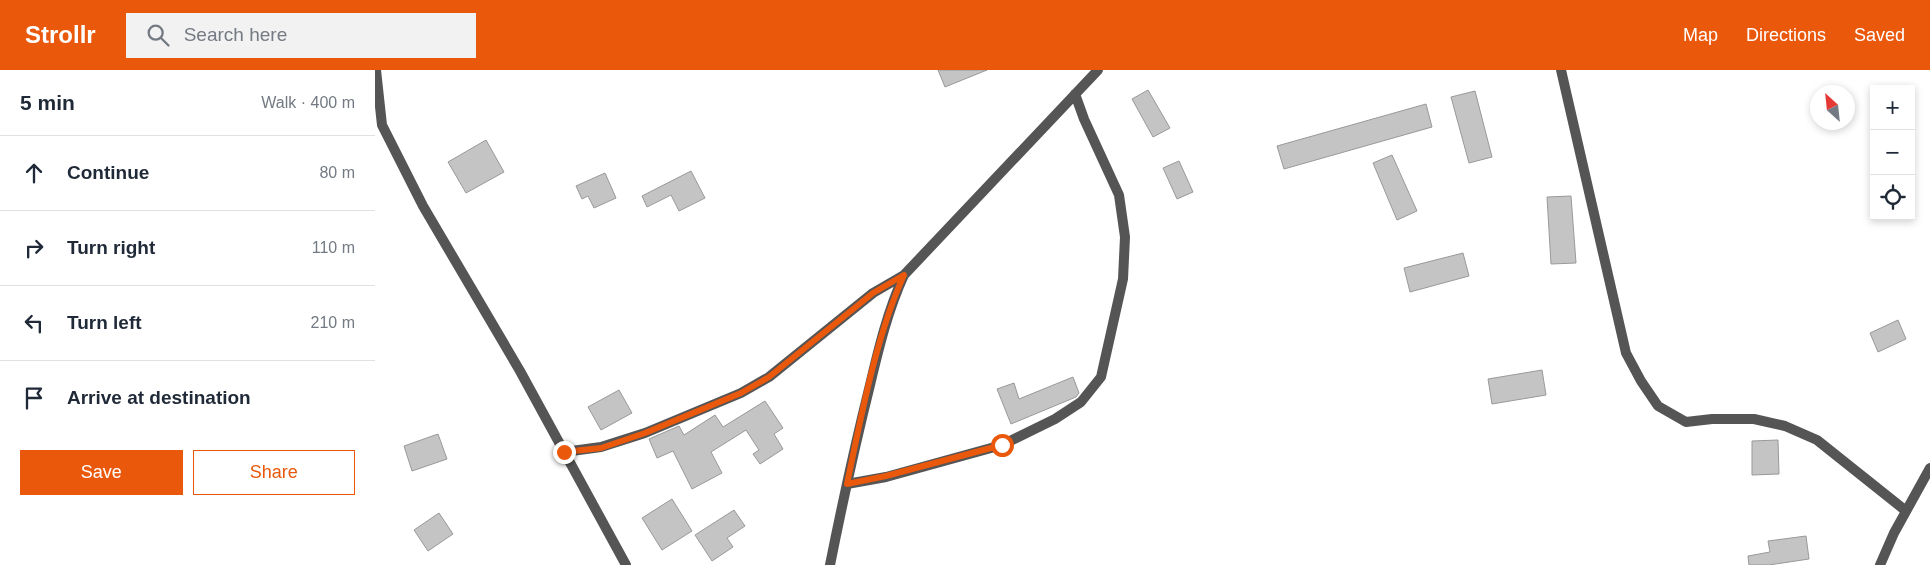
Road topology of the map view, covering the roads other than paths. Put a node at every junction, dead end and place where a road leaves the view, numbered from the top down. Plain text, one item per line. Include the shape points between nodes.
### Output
1 (376, 70) edge
2 (1097, 70) edge
3 (1561, 70) edge
4 (1075, 94) junction
5 (904, 275) junction
6 (564, 452) junction
7 (1930, 468) edge
8 (847, 484) junction
9 (1907, 511) junction
10 (626, 565) edge
11 (830, 565) edge
12 (1880, 565) edge

1 - 6 street via 383,125 423,206
2 - 4 street
3 - 9 street via 1626,353 1658,406 1686,422 1754,419 1785,426 1817,440
4 - 5 street
4 - 8 street via 1119,195 1125,236 1123,279 1101,377 1081,402 1055,419 1002,445
5 - 6 street via 873,293 769,377 741,393 601,448
5 - 8 street via 884,327
6 - 10 street
7 - 9 street
8 - 11 street
9 - 12 street

